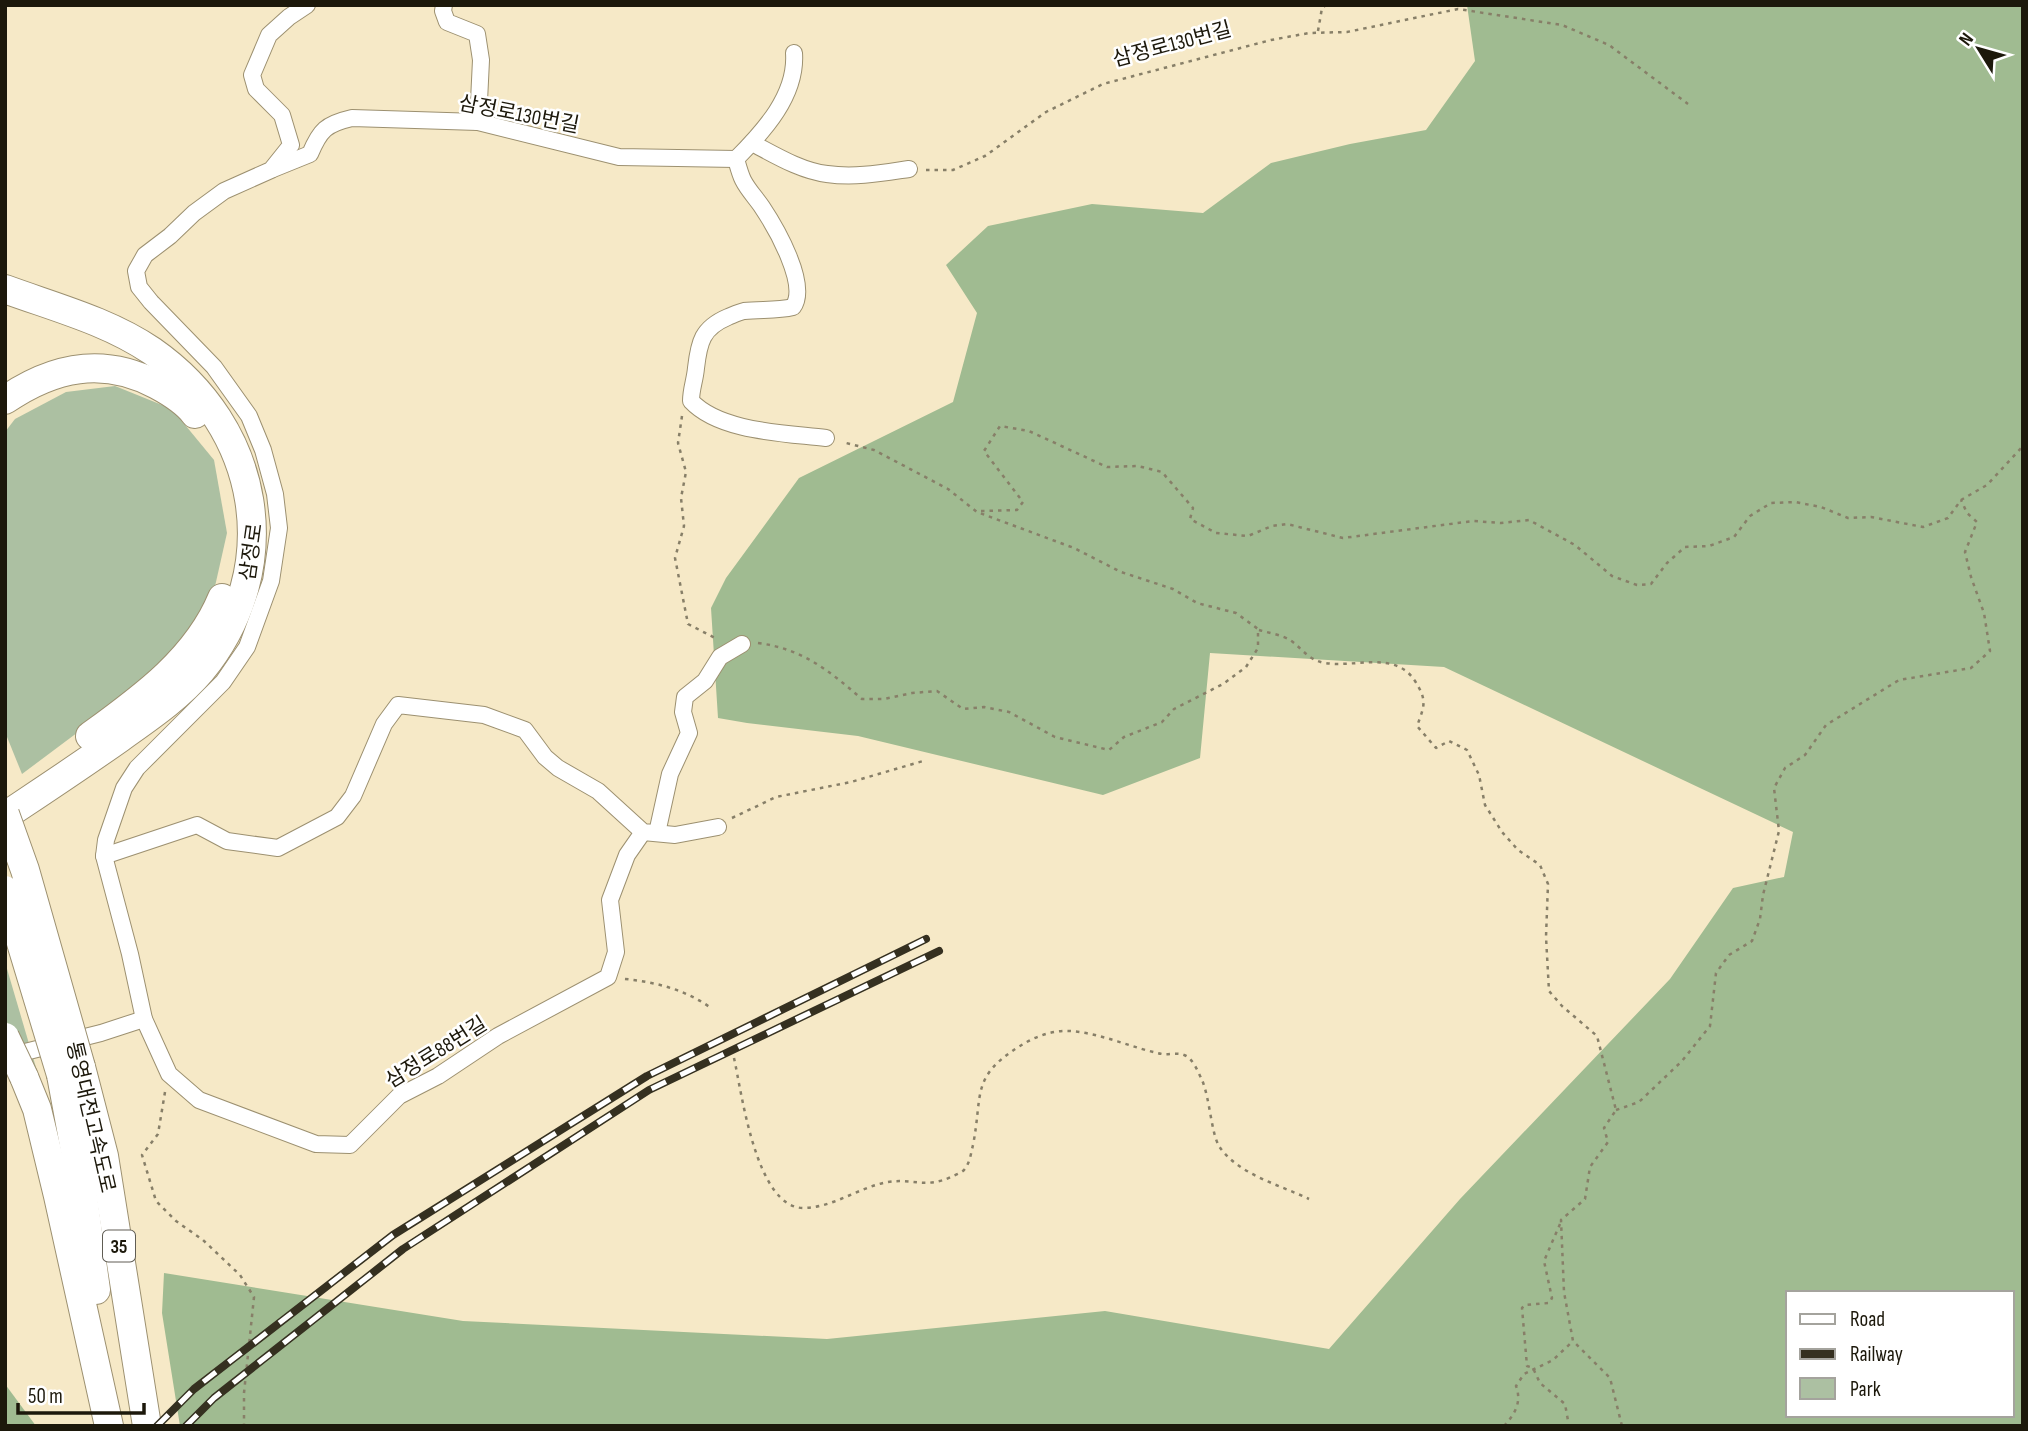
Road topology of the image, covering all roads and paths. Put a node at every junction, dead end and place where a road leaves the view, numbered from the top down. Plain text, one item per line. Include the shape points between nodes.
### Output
1 (307, 5) edge
2 (444, 5) edge
3 (1326, 5) edge
4 (1318, 33) junction
5 (794, 53) dead end
6 (1688, 104) dead end
7 (478, 122) junction
8 (752, 143) junction
9 (736, 159) junction
10 (909, 169) joint
11 (271, 170) junction
12 (5, 289) edge
13 (691, 387) junction
14 (5, 400) edge
15 (826, 438) joint
16 (2023, 446) edge
17 (1961, 499) junction
18 (977, 512) junction
19 (1258, 629) junction
20 (743, 644) junction
21 (923, 761) dead end
22 (5, 797) edge
23 (5, 815) edge
24 (718, 827) joint
25 (650, 832) junction
26 (104, 856) junction
27 (5, 890) edge
28 (608, 977) junction
29 (711, 1008) dead end
30 (144, 1019) junction
31 (5, 1037) edge
32 (5, 1054) edge
33 (734, 1058) dead end
34 (71, 1071) junction
35 (169, 1074) junction
36 (1616, 1110) junction
37 (1309, 1199) dead end
38 (1561, 1220) junction
39 (1573, 1341) junction
40 (1533, 1368) junction
41 (109, 1426) edge
42 (116, 1426) edge
43 (147, 1426) edge
44 (244, 1426) edge
45 (1504, 1426) edge
46 (1569, 1426) edge
47 (1622, 1426) edge

1 - 11 street via 269,35 253,75 256,89 282,115 291,145
2 - 7 street via 447,22 477,34 481,60
3 - 4 path
4 - 6 path, 삼정로130번길 via 1347,32 1458,9 1562,25 1609,45
4 - 10 path, 삼정로130번길 via 1271,40 1102,84 1046,112 985,156 953,170
5 - 8 street via 792,82
7 - 9 street, 삼정로130번길 via 619,157
7 - 11 street, 삼정로130번길 via 352,118 331,123 310,153
8 - 9 street
8 - 10 street via 785,161 826,174
9 - 13 street via 743,180 789,259 798,300 782,310 742,311 707,330
11 - 26 street, 삼정로 via 214,198 145,255 136,271 139,287 214,366 249,416 275,494 279,528 271,581 247,647 223,682 136,768 124,788
12 - 23 highway via 104,325 151,351 178,373 206,402 229,438 243,470 253,523 248,580 237,614 200,672 170,702
13 - 15 street via 691,401 701,412 721,420
13 - 20 path via 678,443 686,472 681,498 684,526 675,558 682,598 688,624 728,644
14 - 22 highway via 49,375 70,369 120,370 167,390 192,410 209,435 224,470 235,521 226,589 195,645 118,716
15 - 18 path via 874,450 948,489
16 - 17 path via 1987,485
17 - 18 path via 1948,518 1923,527 1871,517 1848,518 1795,502 1771,503 1750,516 1734,537 1709,547 1685,547 1651,584 1637,585 1612,576 1575,545 1529,520 1473,521 1343,538 1287,524 1248,536 1216,533 1190,519 1193,508 1162,472 1138,466 1107,467 1029,431 1000,426 984,451 1023,502 1017,510
17 - 36 path via 1976,522 1965,552 1990,650 1971,668 1899,680 1826,725 1805,755 1786,768 1774,788 1779,831 1760,919 1752,941 1729,955 1716,973 1710,1026 1682,1062 1639,1102
18 - 19 path via 1074,548 1197,603 1236,613
19 - 20 path via 1258,648 1246,667 1174,709 1162,722 1124,737 1109,750 1055,737 1009,712 962,709 937,691 862,699 794,650
19 - 36 path via 1288,639 1308,658 1326,663 1382,661 1409,672 1425,696 1418,726 1436,748 1449,741 1467,750 1479,775 1485,805 1502,832 1540,865 1548,884 1549,990 1597,1037
20 - 25 street via 720,657 705,681 685,697 683,712 689,733
21 - 24 path via 776,797
23 - 34 highway, 통영대전고속도로 / 35, bridge via 24,870
24 - 25 street via 675,835
25 - 26 street via 598,790 558,768 525,730 484,715 398,705 384,724 353,796 337,817 278,848 227,841 197,825
25 - 28 street via 627,855 610,900 617,952
26 - 30 street, 삼정로
27 - 34 highway, 통영대전고속도로 / 35, bridge
28 - 29 path via 650,981 696,997
28 - 35 street, 삼정로88번길 via 399,1096 350,1145 316,1144 199,1100
30 - 32 street
30 - 35 street, 삼정로88번길
31 - 41 highway, bridge via 37,1109
33 - 37 path via 765,1179 790,1206 833,1203 870,1186 892,1181 925,1184 963,1171 970,1159 987,1071 1030,1040 1069,1031 1183,1055 1193,1062 1202,1080 1214,1132 1225,1153 1247,1173
34 - 42 highway, 통영대전고속도로 / 35 via 81,1183
34 - 43 highway, 통영대전고속도로 / 35 via 104,1156
35 - 44 path via 158,1134 142,1155 156,1201 240,1275 254,1297
36 - 38 path via 1604,1128 1608,1142 1590,1167 1585,1199
38 - 39 path via 1564,1292
38 - 40 path via 1544,1261 1552,1298 1549,1303 1522,1308 1527,1366
39 - 40 path via 1553,1360
39 - 47 path via 1610,1378
40 - 45 path via 1516,1386 1520,1395 1517,1408
40 - 46 path via 1540,1383 1565,1404

